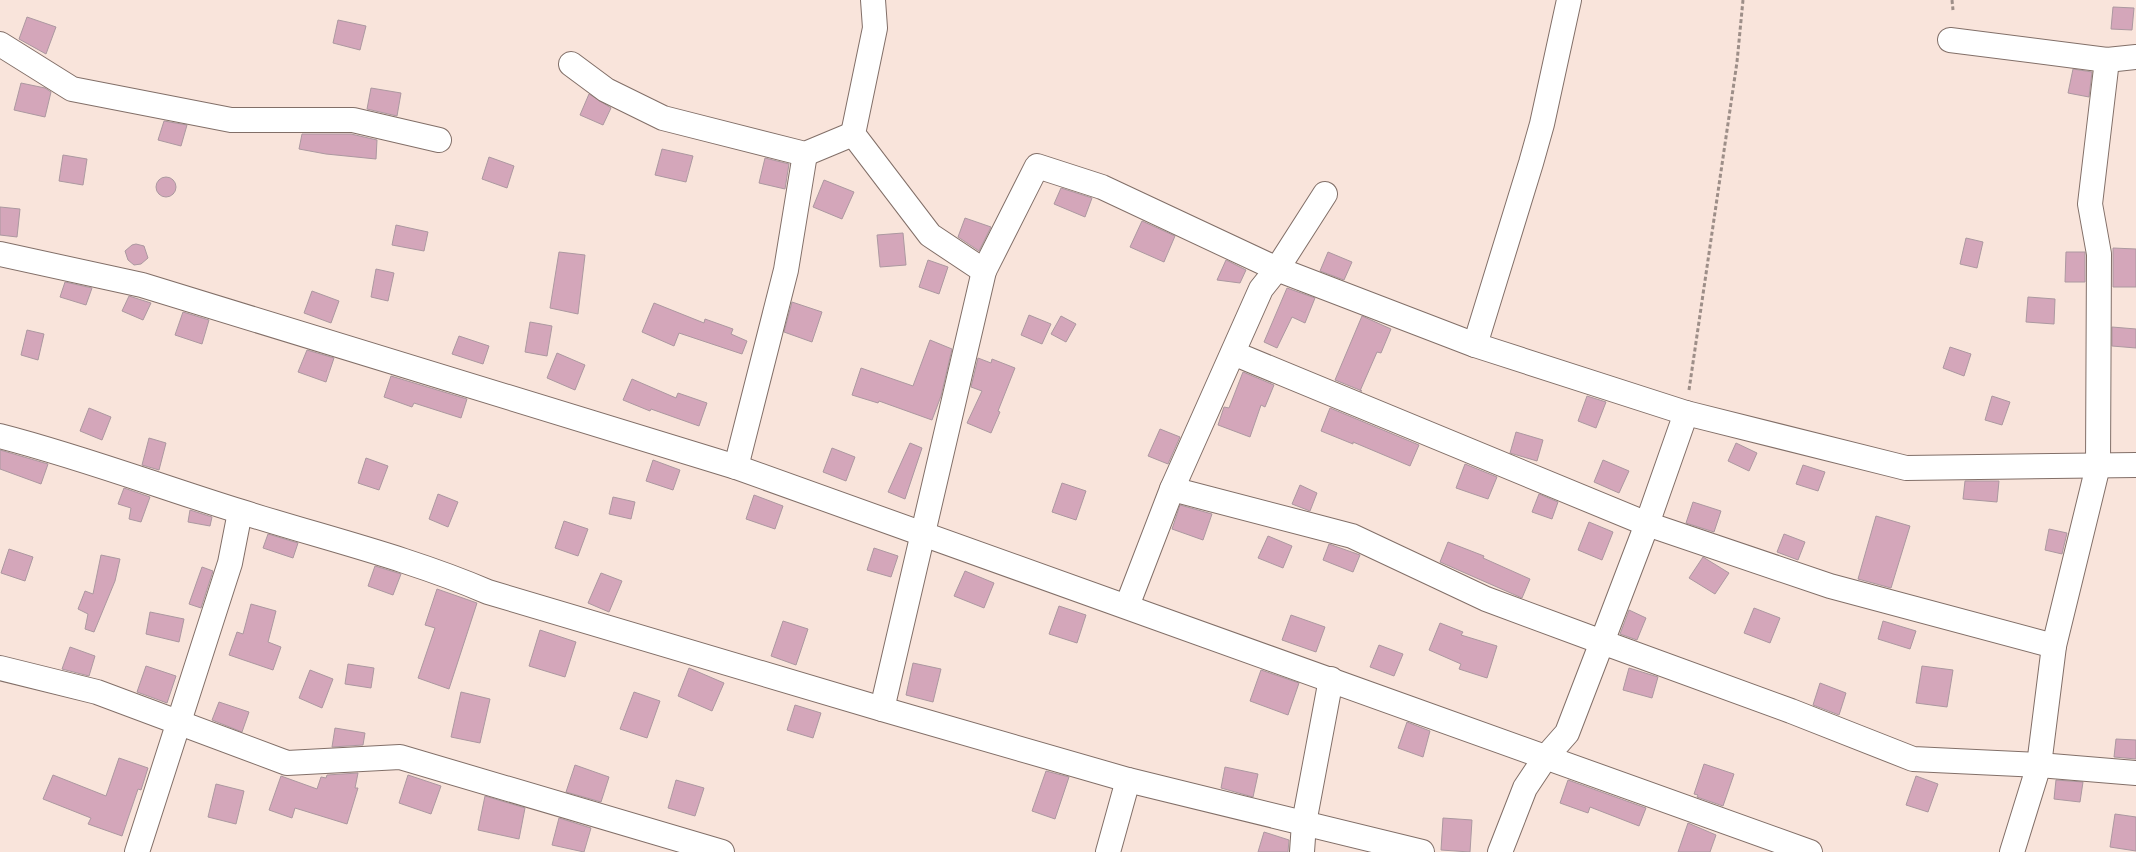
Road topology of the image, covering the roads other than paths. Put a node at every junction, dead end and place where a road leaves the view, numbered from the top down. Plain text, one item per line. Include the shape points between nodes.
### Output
1 (873, 0) edge
2 (1569, 0) edge
3 (1950, 40) dead end
4 (0, 44) edge
5 (2136, 57) edge
6 (2107, 60) junction
7 (570, 64) dead end
8 (853, 134) junction
9 (439, 140) dead end
10 (805, 154) junction
11 (1325, 194) dead end
12 (0, 254) edge
13 (1277, 269) junction
14 (984, 271) junction
15 (1475, 345) junction
16 (1233, 353) junction
17 (1686, 413) junction
18 (0, 436) edge
19 (2136, 465) edge
20 (736, 466) junction
21 (2098, 466) junction
22 (1172, 489) junction
23 (240, 512) junction
24 (1647, 524) junction
25 (924, 534) junction
26 (1127, 606) junction
27 (1602, 642) junction
28 (2054, 646) junction
29 (0, 668) edge
30 (1331, 679) junction
31 (882, 710) junction
32 (179, 722) junction
33 (1545, 758) junction
34 (2039, 765) junction
35 (2136, 773) edge
36 (1128, 780) junction
37 (1304, 823) junction
38 (717, 851) edge
39 (137, 852) edge
40 (1108, 852) edge
41 (1302, 852) edge
42 (1422, 852) edge
43 (1500, 852) edge
44 (1810, 852) edge
45 (2012, 852) edge

1 - 8 street via 875,28
2 - 15 street via 1542,124
3 - 6 street
4 - 9 street via 72,89 231,120 353,120
5 - 6 street
6 - 21 street via 2090,204 2099,254
7 - 10 street via 606,90 663,118
8 - 10 street
8 - 14 street via 930,236
10 - 20 street via 786,270
11 - 13 street
12 - 20 street via 142,285
13 - 14 street via 1102,187 1037,166
13 - 15 street
13 - 16 street via 1261,288
14 - 25 street
15 - 17 street
16 - 22 street
16 - 24 street
17 - 21 street via 1906,468
17 - 24 street
18 - 23 street via 63,452
19 - 21 street
20 - 25 street
21 - 28 street
22 - 26 street
22 - 27 street via 1352,536 1486,600
23 - 31 street via 445,574 488,592
23 - 32 street via 230,563
24 - 27 street
24 - 28 street via 1830,586
25 - 26 street
25 - 31 street
26 - 30 street
27 - 33 street via 1567,733
27 - 34 street via 1913,759
28 - 34 street
29 - 32 street via 97,692
30 - 33 street
30 - 37 street
31 - 36 street
32 - 38 street via 287,763 400,758
32 - 39 street
33 - 43 street via 1524,788
33 - 44 street
34 - 35 street
34 - 45 street
36 - 37 street
36 - 40 street
37 - 41 street
37 - 42 street

